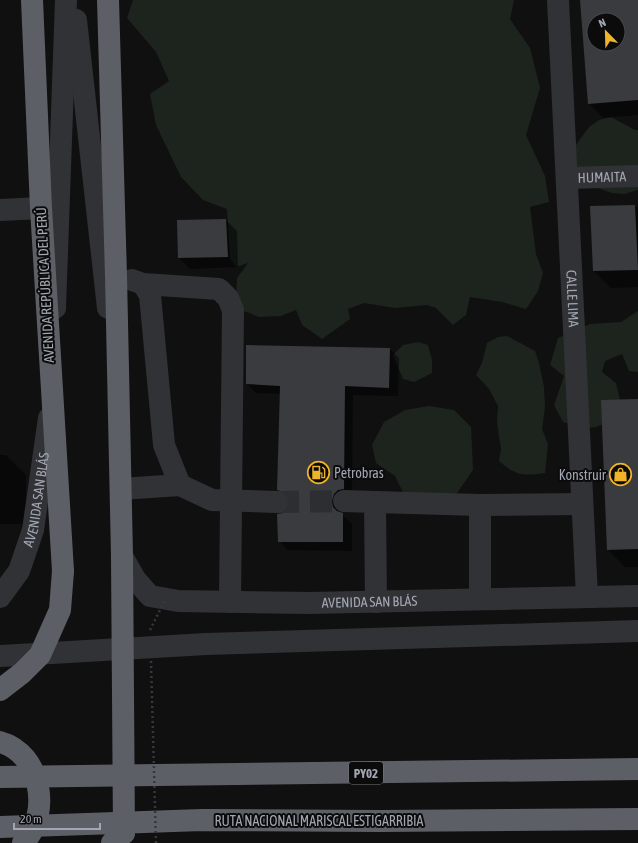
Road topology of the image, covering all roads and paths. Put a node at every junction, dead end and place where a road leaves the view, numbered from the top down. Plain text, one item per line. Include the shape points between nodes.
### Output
1 (32, 0) edge
2 (66, 0) edge
3 (74, 0) edge
4 (108, 0) edge
5 (558, 0) edge
6 (638, 176) edge
7 (567, 178) junction
8 (40, 208) junction
9 (0, 210) edge
10 (116, 276) junction
11 (143, 284) junction
12 (118, 392) junction
13 (52, 394) junction
14 (180, 485) junction
15 (121, 489) junction
16 (230, 501) junction
17 (344, 501) tunnel mouth
18 (277, 502) tunnel mouth
19 (375, 502) junction
20 (582, 504) junction
21 (480, 505) junction
22 (122, 556) junction
23 (638, 596) edge
24 (0, 597) edge
25 (587, 597) junction
26 (480, 599) junction
27 (164, 600) junction
28 (230, 602) junction
29 (376, 602) junction
30 (638, 631) edge
31 (150, 637) dead end
32 (151, 653) dead end
33 (0, 656) edge
34 (0, 690) edge
35 (0, 742) edge
36 (638, 769) edge
37 (0, 777) edge
38 (638, 819) edge
39 (0, 827) edge
40 (120, 840) edge
41 (23, 843) edge
42 (156, 843) edge

1 - 8 highway, AVENIDA REPÚBLICA DEL PERÚ
2 - 13 street, AVENIDA SAN BLÁS
3 - 12 street
4 - 10 highway
5 - 7 street, CALLE LIMA
6 - 7 street, HUMAITA
7 - 20 street, CALLE LIMA
8 - 9 street
8 - 13 highway, AVENIDA REPÚBLICA DEL PERÚ
10 - 11 street
10 - 12 highway
11 - 14 street via 150,294 164,445
11 - 16 street via 219,289 228,298 232,310
12 - 15 highway
13 - 24 street, AVENIDA SAN BLÁS via 33,530 19,571
13 - 34 highway, AVENIDA REPÚBLICA DEL PERÚ, bridge via 63,571 60,610 40,655
14 - 15 street
14 - 16 street via 212,500
15 - 22 highway
16 - 18 street
16 - 28 street
17 - 19 street
19 - 21 street
19 - 29 street
20 - 21 street
20 - 25 street, CALLE LIMA
21 - 26 street
22 - 27 street, AVENIDA SAN BLÁS via 135,579 150,596
22 - 40 highway, bridge
23 - 25 street, AVENIDA SAN BLÁS
25 - 26 street, AVENIDA SAN BLÁS
26 - 29 street, AVENIDA SAN BLÁS
27 - 28 street, AVENIDA SAN BLÁS
27 - 31 path, bridge via 150,630
28 - 29 street, AVENIDA SAN BLÁS
30 - 33 street via 206,644
32 - 42 path, bridge
35 - 41 highway, bridge via 8,744 26,757 39,788 39,817
36 - 37 highway, PY02
38 - 39 highway, RUTA NACIONAL MARISCAL ESTIGARRIBIA via 202,820

